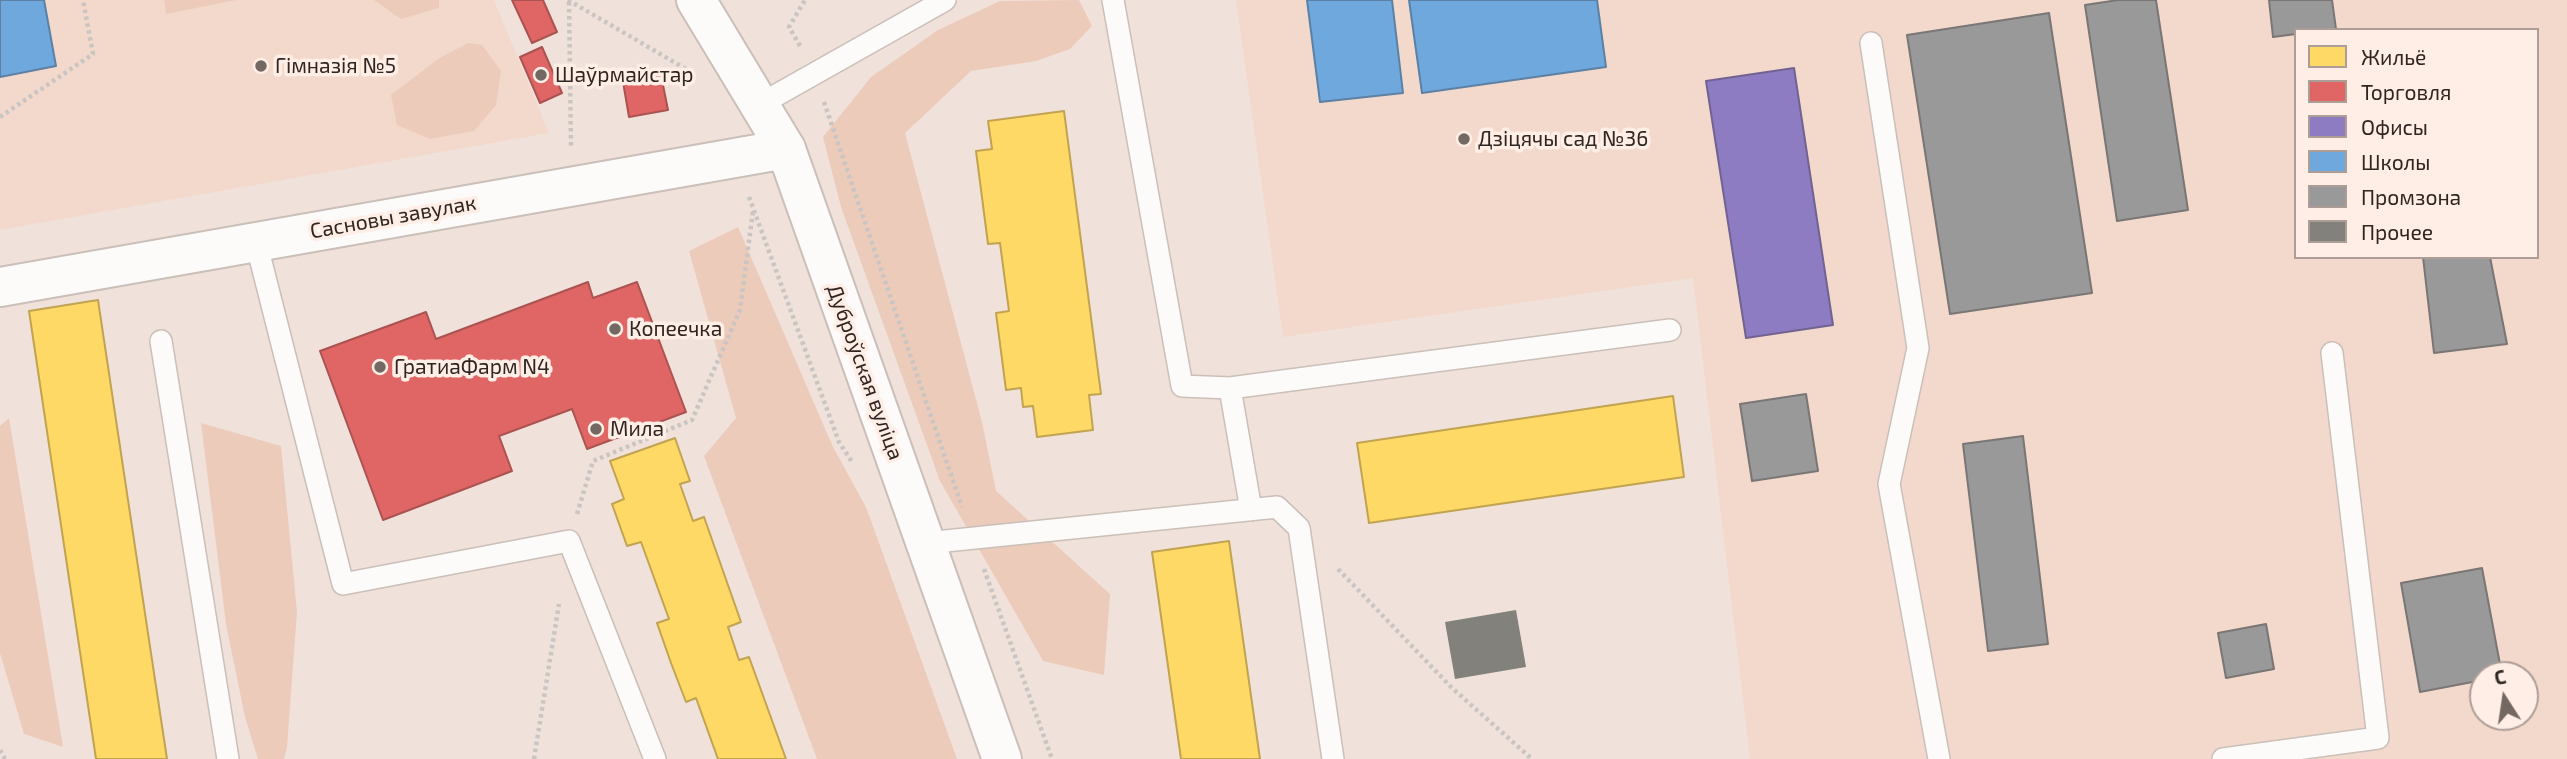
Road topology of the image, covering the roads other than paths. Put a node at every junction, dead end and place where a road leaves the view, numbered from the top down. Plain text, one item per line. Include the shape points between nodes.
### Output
1 (696, 0) edge
2 (945, 0) edge
3 (1113, 0) edge
4 (1871, 43) dead end
5 (759, 105) junction
6 (786, 149) junction
7 (256, 242) junction
8 (0, 287) edge
9 (1670, 330) dead end
10 (161, 341) dead end
11 (2332, 353) dead end
12 (1230, 388) junction
13 (1251, 510) junction
14 (926, 543) junction
15 (228, 759) edge
16 (654, 759) edge
17 (1002, 759) edge
18 (1333, 759) edge
19 (1939, 759) edge
20 (2223, 759) edge

1 - 5 main road, Дуброўская вуліца
2 - 5 lane
3 - 12 lane via 1182,386
4 - 19 lane via 1918,348 1889,484
5 - 6 main road, Дуброўская вуліца
6 - 7 main road, Сасновы завулак
6 - 14 main road, Дуброўская вуліца
7 - 8 main road, Сасновы завулак
7 - 16 lane via 343,584 569,541
9 - 12 lane
10 - 15 lane
11 - 20 lane via 2378,737
12 - 13 lane
13 - 14 lane
13 - 18 lane via 1278,507 1299,528
14 - 17 main road, Дуброўская вуліца

